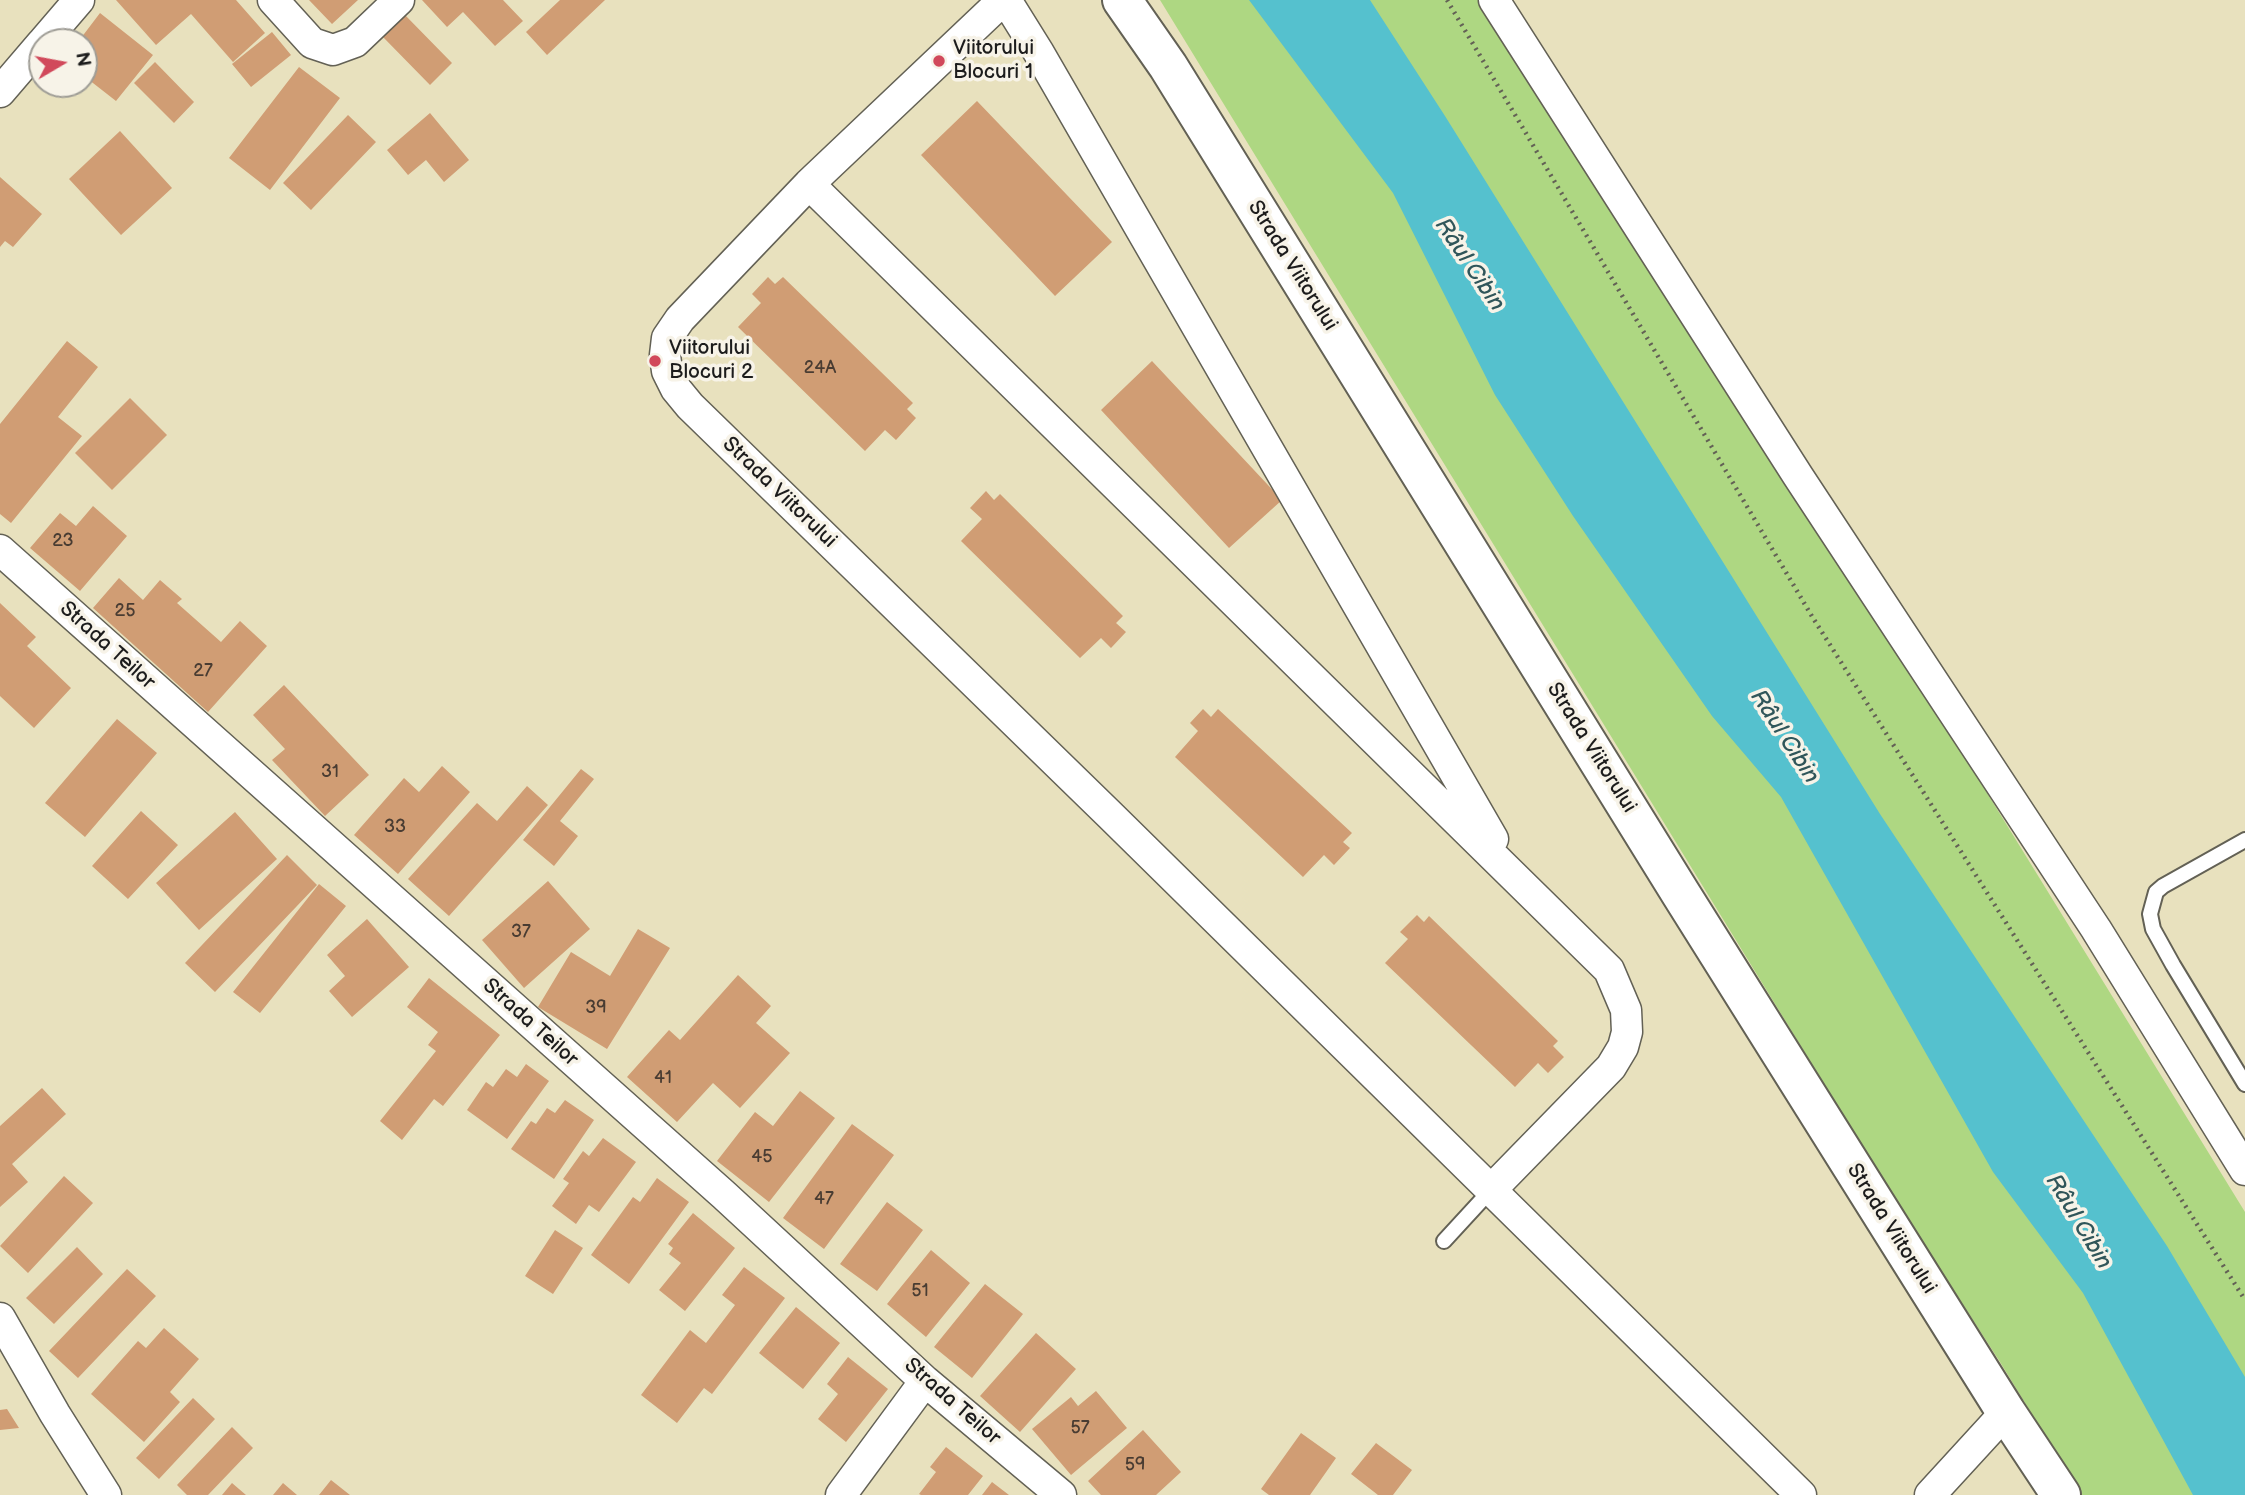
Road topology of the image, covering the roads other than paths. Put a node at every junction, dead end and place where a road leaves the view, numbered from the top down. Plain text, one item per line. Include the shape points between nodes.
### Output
1 (79, 0) edge
2 (273, 0) edge
3 (400, 0) edge
4 (1005, 0) edge
5 (1122, 0) edge
6 (1494, 0) edge
7 (56, 28) edge
8 (28, 60) edge
9 (0, 92) edge
10 (810, 184) junction
11 (0, 550) edge
12 (2245, 840) edge
13 (1512, 873) junction
14 (2245, 1084) edge
15 (2245, 1170) edge
16 (1490, 1191) junction
17 (1444, 1241) dead end
18 (0, 1318) edge
19 (925, 1381) junction
20 (2006, 1412) junction
21 (106, 1495) edge
22 (841, 1495) edge
23 (1061, 1495) edge
24 (1801, 1495) edge
25 (1930, 1495) edge
26 (2061, 1495) edge

1 - 7 street
2 - 3 street via 312,43 333,50 355,42
4 - 10 street, Strada Viitorului
4 - 13 street
5 - 20 street, Strada Viitorului via 1168,66
6 - 15 street via 1798,477 2096,929
8 - 9 street
10 - 13 street
10 - 16 street, Strada Viitorului via 698,299 667,338 667,371 676,389
11 - 19 street, Strada Teilor via 714,1186
12 - 14 lane via 2155,892 2150,914 2173,965
13 - 16 street via 1609,970 1626,1010 1626,1032 1611,1067
16 - 17 lane
16 - 24 street, Strada Viitorului
18 - 21 street
19 - 22 street
19 - 23 street, Strada Teilor
20 - 25 street
20 - 26 street, Strada Viitorului

